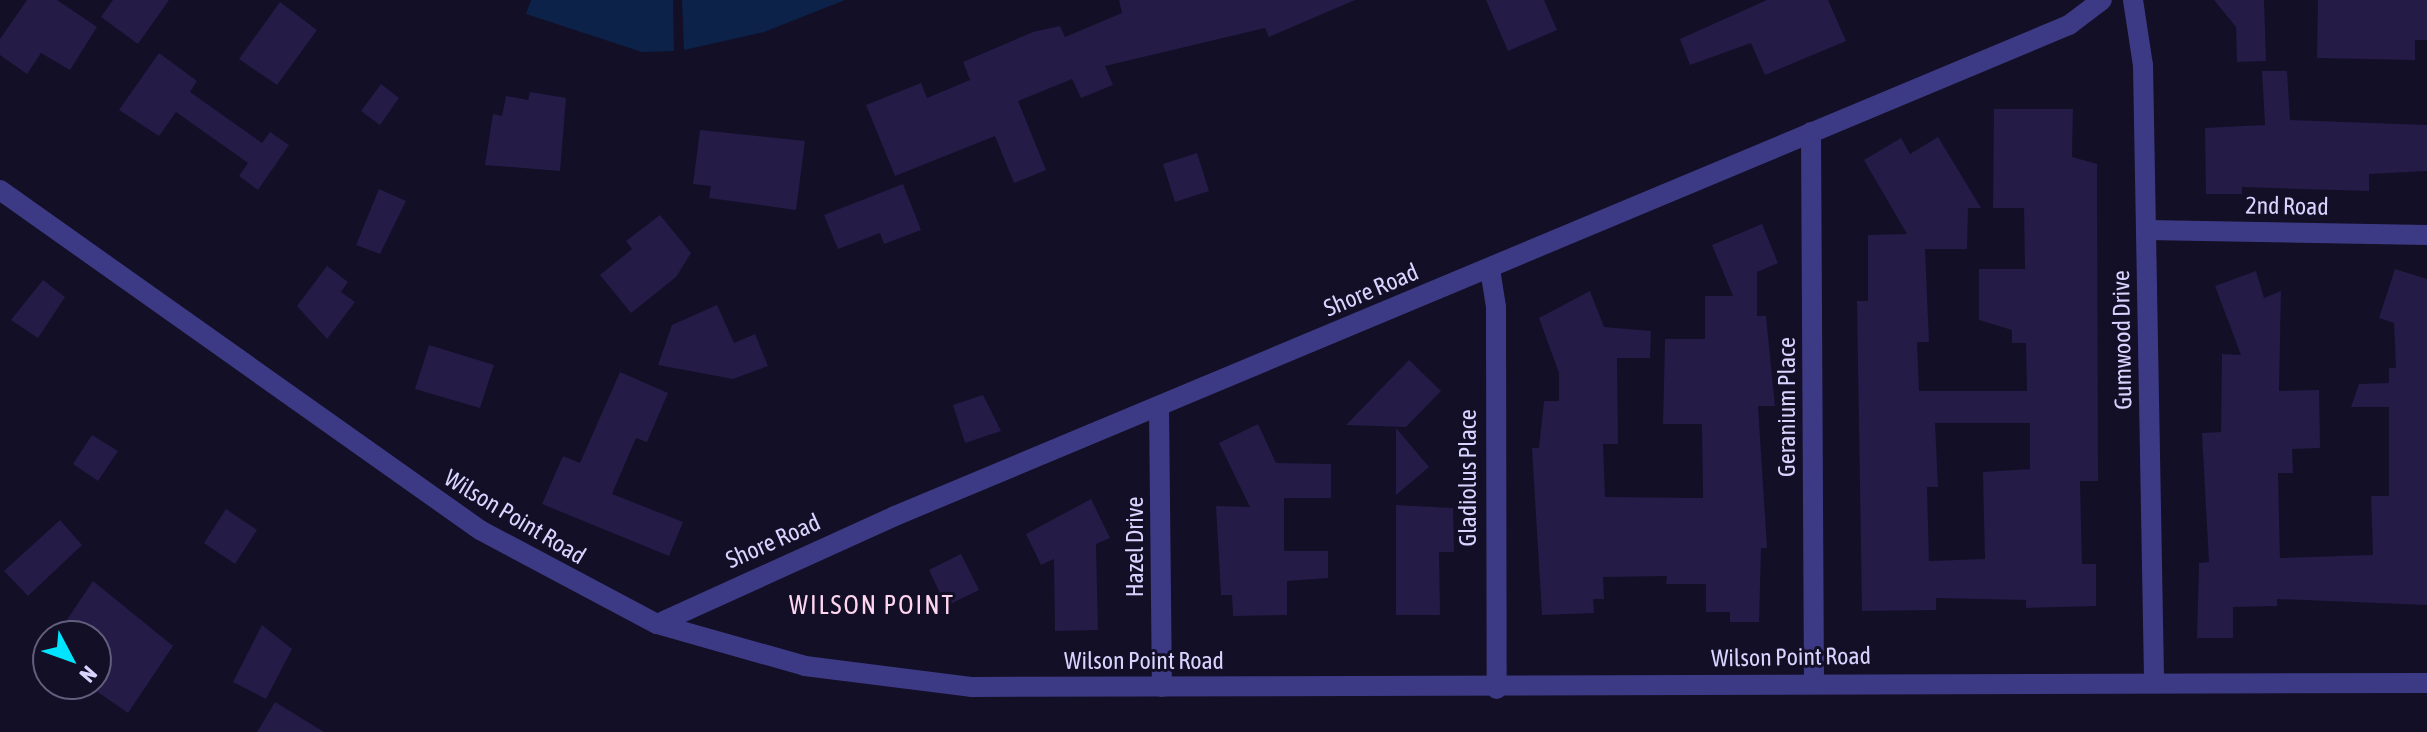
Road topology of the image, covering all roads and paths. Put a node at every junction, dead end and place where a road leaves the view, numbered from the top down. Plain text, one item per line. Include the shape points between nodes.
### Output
1 (2102, 0) edge
2 (2133, 0) edge
3 (1811, 132) junction
4 (0, 190) edge
5 (2146, 230) junction
6 (2427, 235) edge
7 (1490, 269) junction
8 (1159, 407) junction
9 (657, 624) junction
10 (2154, 679) junction
11 (1814, 682) junction
12 (2427, 683) edge
13 (1162, 687) junction
14 (1497, 689) junction

1 - 3 street, Shore Road via 2069,25
2 - 5 street, Gumwood Drive via 2141,24
3 - 7 street, Shore Road
3 - 11 street, Geranium Place
4 - 9 street, Wilson Point Road via 480,530
5 - 6 street, 2nd Road
5 - 10 street, Gumwood Drive
7 - 8 street, Shore Road
7 - 14 street, Gladiolus Place via 1496,307
8 - 9 street, Shore Road
8 - 13 street, Hazel Drive
9 - 13 street, Wilson Point Road via 761,657 899,681
10 - 11 street, Wilson Point Road
10 - 12 street, Wilson Point Road
11 - 14 street, Wilson Point Road
13 - 14 street, Wilson Point Road

